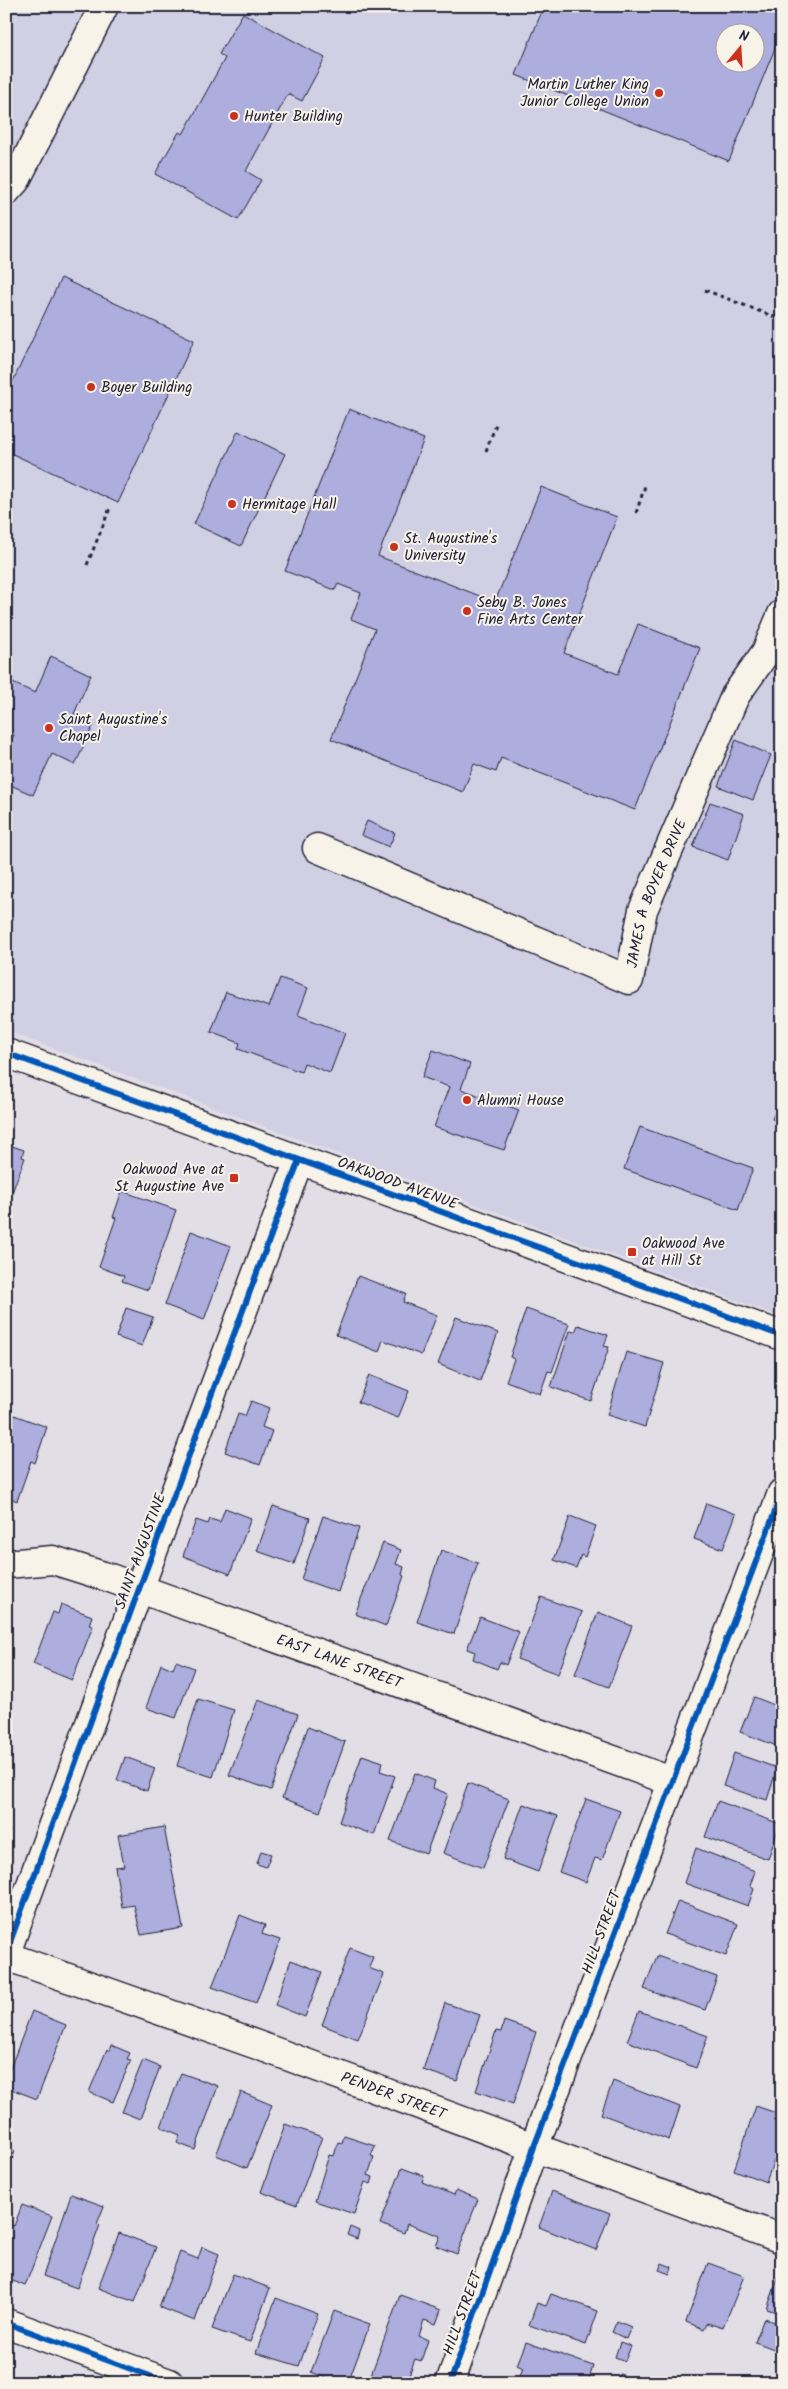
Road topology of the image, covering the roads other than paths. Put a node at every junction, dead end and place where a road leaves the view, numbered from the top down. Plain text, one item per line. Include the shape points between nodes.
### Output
1 (104, 6) edge
2 (6, 191) edge
3 (782, 614) edge
4 (317, 848) dead end
5 (6, 1053) edge
6 (299, 1160) junction
7 (782, 1336) edge
8 (782, 1493) edge
9 (6, 1564) edge
10 (139, 1589) junction
11 (671, 1781) junction
12 (6, 1954) edge
13 (534, 2147) junction
14 (782, 2239) edge
15 (6, 2322) edge
16 (170, 2383) edge
17 (450, 2383) edge

1 - 2 street via 16,180
3 - 4 street, JAMES A BOYER DRIVE via 766,652 735,696 643,910 629,980
5 - 6 street, OAKWOOD AVENUE
6 - 7 street, OAKWOOD AVENUE
6 - 10 street, SAINT AUGUSTINE
8 - 11 street, HILL STREET
9 - 10 street, EAST LANE STREET via 53,1560
10 - 11 street, EAST LANE STREET
10 - 12 street, SAINT AUGUSTINE
11 - 13 street, HILL STREET
12 - 13 street, PENDER STREET
13 - 14 street, PENDER STREET
13 - 17 street, HILL STREET
15 - 16 street

